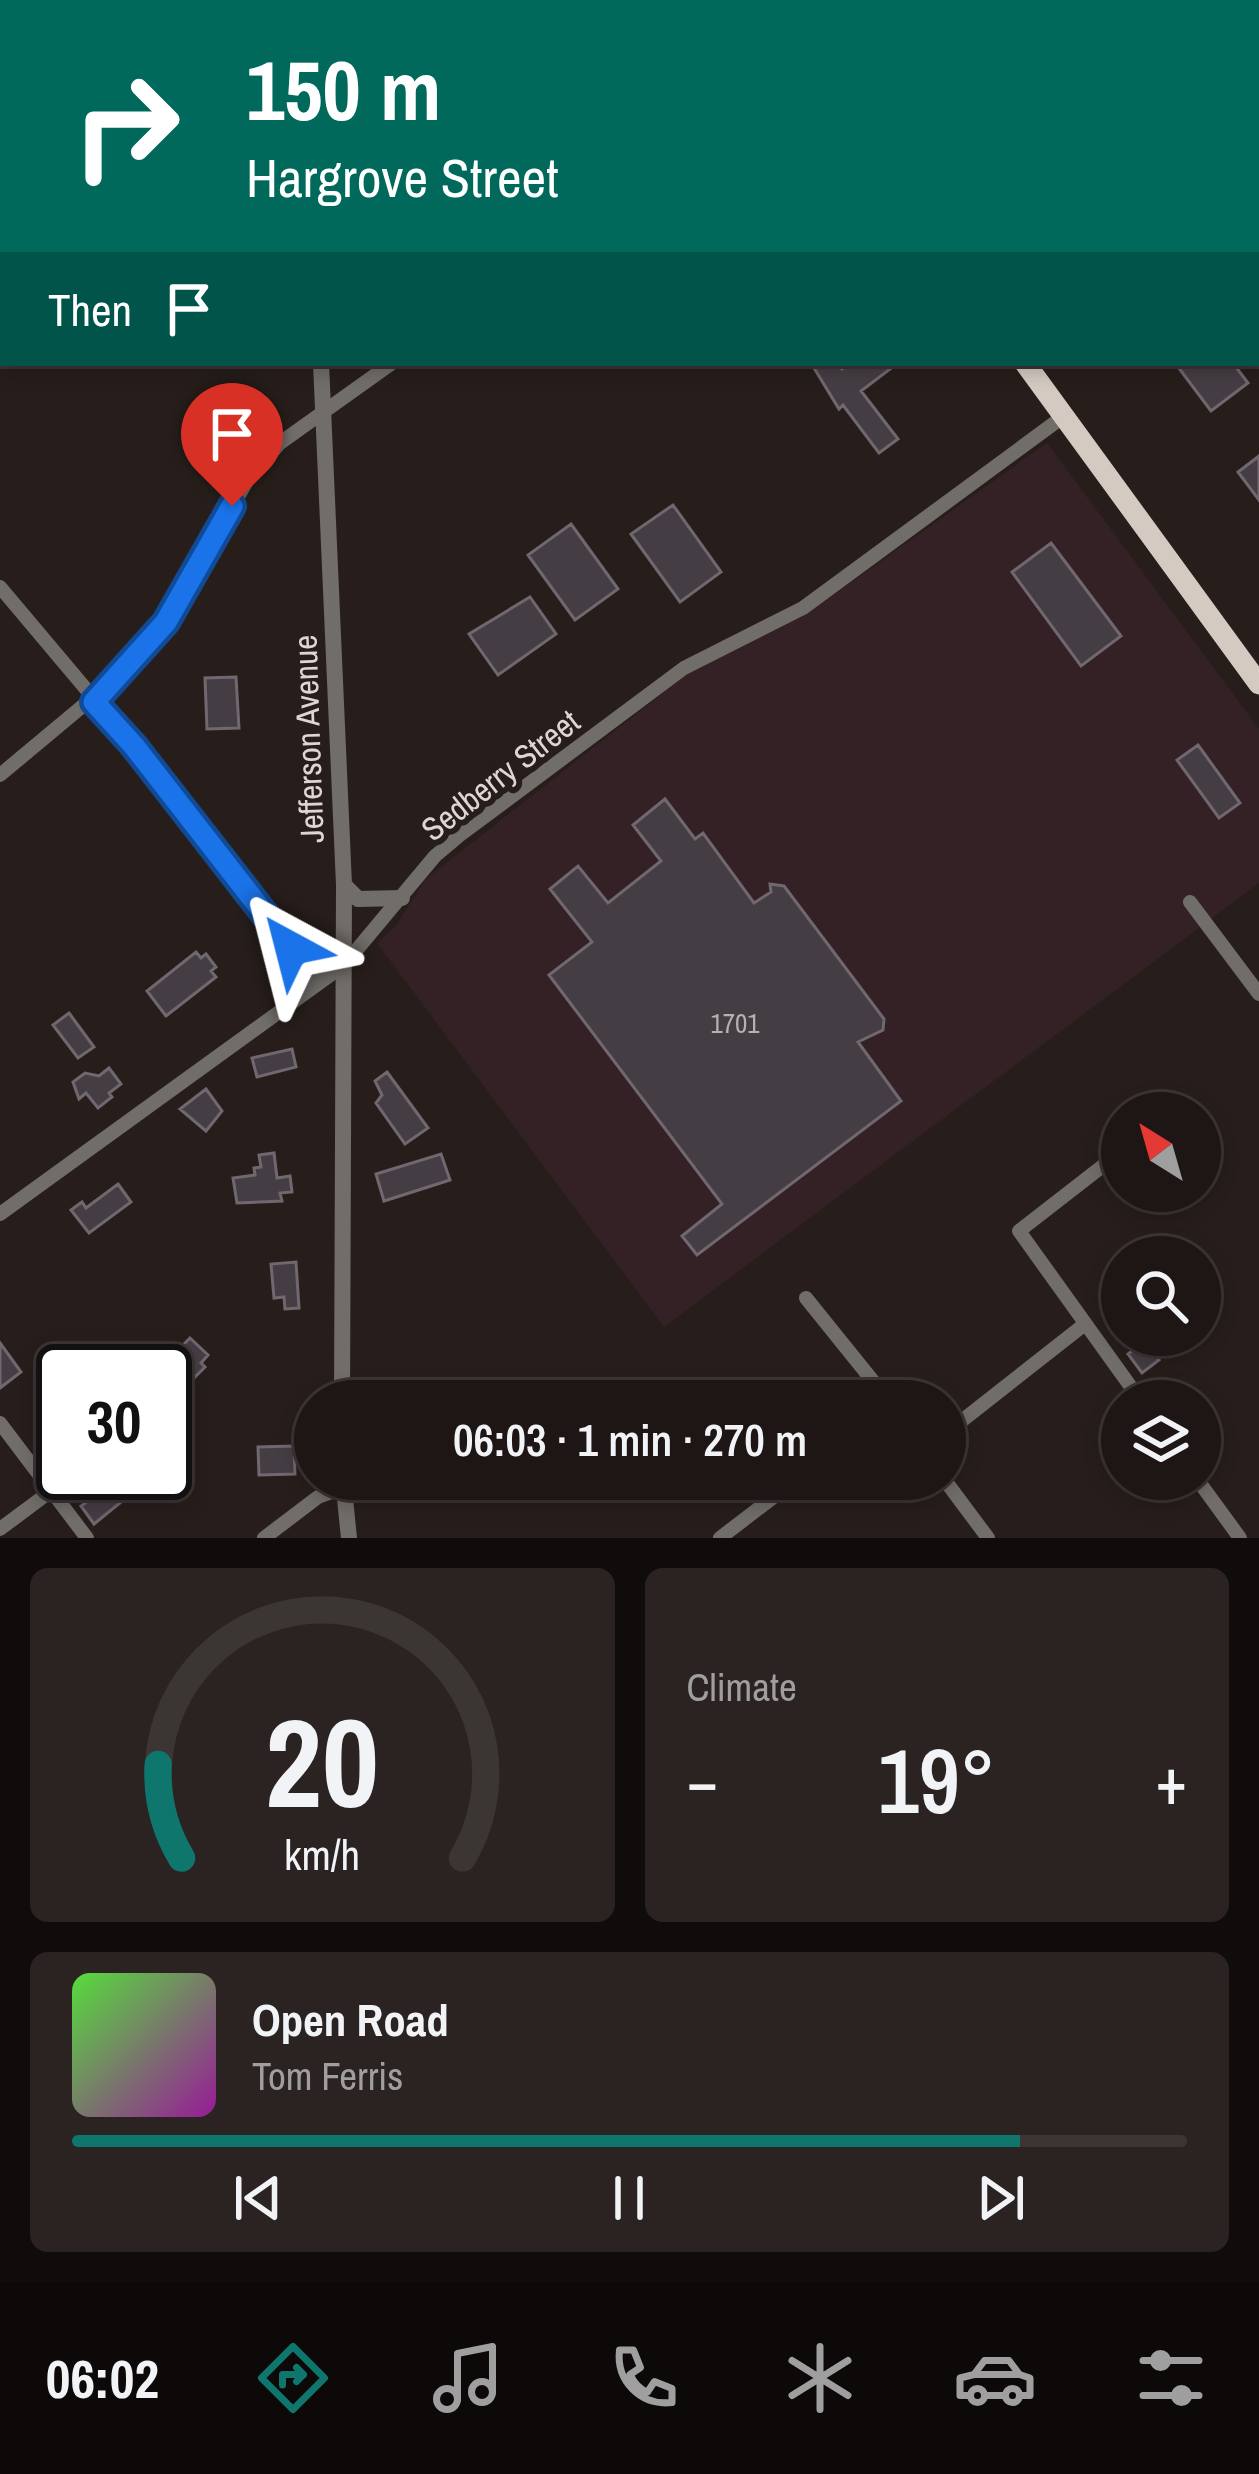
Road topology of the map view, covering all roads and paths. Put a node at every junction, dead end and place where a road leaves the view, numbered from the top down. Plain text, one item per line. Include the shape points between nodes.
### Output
1 (321, 366) edge
2 (388, 366) edge
3 (1027, 366) edge
4 (324, 412) junction
5 (1064, 416) junction
6 (0, 587) edge
7 (1259, 684) edge
8 (94, 702) junction
9 (0, 776) edge
10 (344, 885) junction
11 (402, 898) junction
12 (1190, 902) dead end
13 (344, 965) junction
14 (317, 981) junction
15 (1259, 994) edge
16 (1101, 1167) edge
17 (0, 1214) edge
18 (806, 1298) dead end
19 (1085, 1324) junction
20 (341, 1380) edge
21 (872, 1380) edge
22 (1126, 1380) edge
23 (966, 1418) edge
24 (0, 1423) edge
25 (36, 1471) edge
26 (39, 1500) edge
27 (58, 1500) edge
28 (314, 1500) edge
29 (345, 1500) edge
30 (770, 1500) edge
31 (960, 1500) edge
32 (1212, 1500) edge
33 (0, 1529) edge
34 (87, 1538) edge
35 (264, 1538) edge
36 (349, 1538) edge
37 (720, 1538) edge
38 (988, 1538) edge
39 (1240, 1538) edge

1 - 4 street, Jefferson Avenue
2 - 4 street
3 - 5 highway
4 - 8 street via 280,443 247,481 166,622
4 - 10 street, Jefferson Avenue
5 - 7 highway
5 - 11 street, Sedberry Street via 794,614 684,668 447,845
6 - 8 street
8 - 9 street
8 - 14 street
10 - 11 street via 358,899
10 - 13 street, Jefferson Avenue
11 - 13 street, Sedberry Street
12 - 15 street
13 - 14 street, Sedberry Street
13 - 20 street, Jefferson Avenue
14 - 17 street, Sedberry Street
16 - 19 street via 1019,1231
18 - 21 street
19 - 22 street
19 - 23 street
24 - 25 street
26 - 33 street
27 - 34 street
28 - 35 street
29 - 36 street
30 - 37 street
31 - 38 street
32 - 39 street

